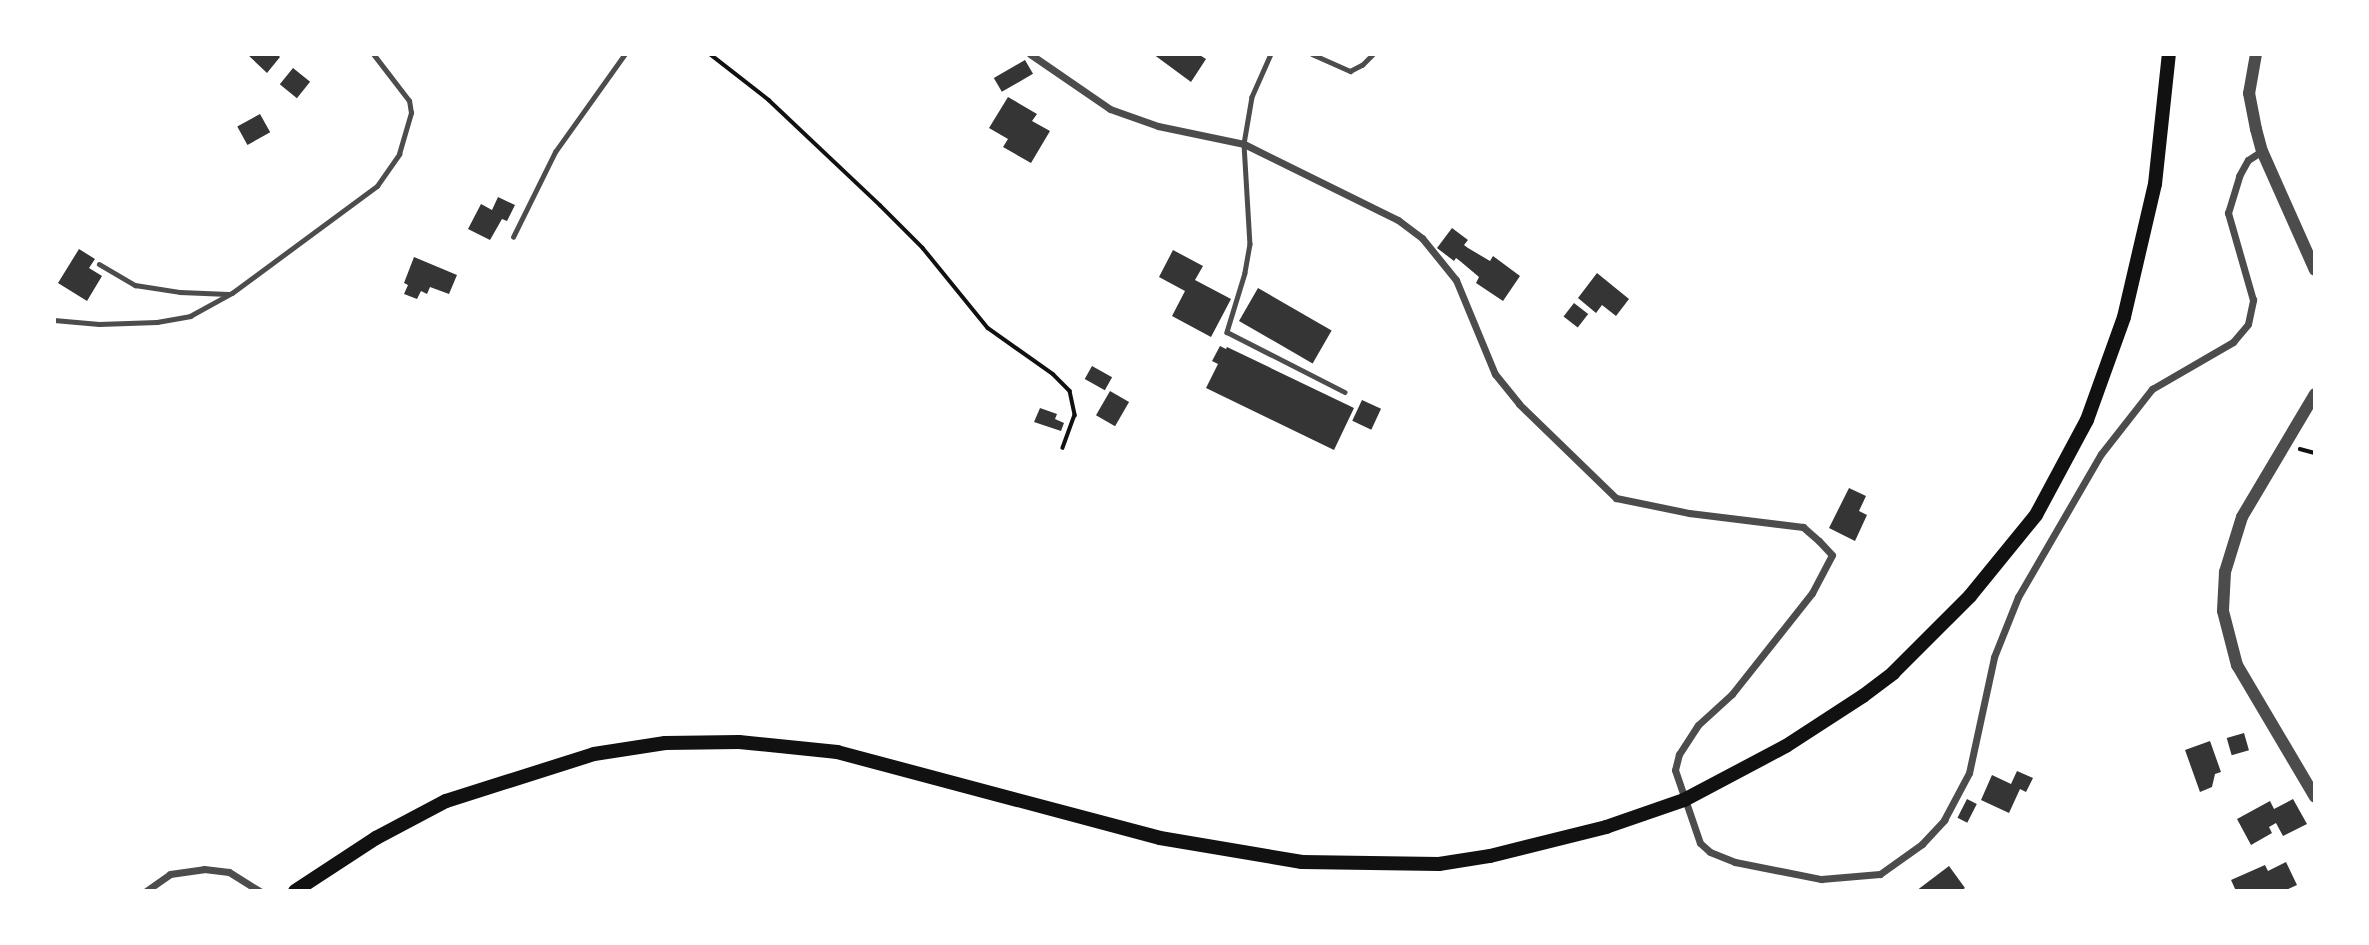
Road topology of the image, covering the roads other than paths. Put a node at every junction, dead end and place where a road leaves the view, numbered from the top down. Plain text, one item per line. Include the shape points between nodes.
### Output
1 (373, 54) edge
2 (625, 54) edge
3 (1030, 54) edge
4 (1271, 54) edge
5 (1312, 54) edge
6 (1373, 54) edge
7 (2169, 54) edge
8 (2256, 54) edge
9 (1244, 144) junction
10 (2262, 151) junction
11 (513, 237) dead end
12 (99, 264) dead end
13 (2315, 270) edge
14 (230, 294) junction
15 (54, 320) edge
16 (1345, 392) dead end
17 (2315, 394) edge
18 (2315, 797) edge
19 (1684, 800) junction
20 (146, 891) edge
21 (260, 891) edge
22 (295, 891) edge

1 - 14 lane via 409,101 411,113 391,170 354,204
2 - 11 lane via 555,152
3 - 9 street via 1110,109 1158,126
4 - 9 lane via 1252,97
5 - 6 lane via 1350,71
7 - 19 main road via 2155,184 2124,317 2087,420 2036,515 1970,596 1893,673 1786,746
8 - 10 street via 2249,93
9 - 16 lane via 1250,244 1227,332
9 - 19 street via 1398,220 1422,238 1456,280 1495,374 1519,404 1616,498 1701,515 1803,527 1832,555 1812,593 1731,694 1698,725 1679,754 1675,770
10 - 13 street
10 - 19 street via 2248,160 2239,176 2228,213 2253,300 2248,324 2233,342 2152,389 2101,454 2018,597 1994,657 1969,773 1944,820 1922,844 1880,874 1821,879 1735,862 1710,852 1700,843
12 - 14 lane via 135,285
14 - 15 lane via 190,316 157,323
17 - 18 street via 2242,517 2225,572 2223,611 2237,665
19 - 22 main road via 1606,827 1490,856 1439,864 1302,862 1160,838 837,752 738,742 665,743 594,754 446,802 376,838
20 - 21 street via 170,874 204,869 229,872

